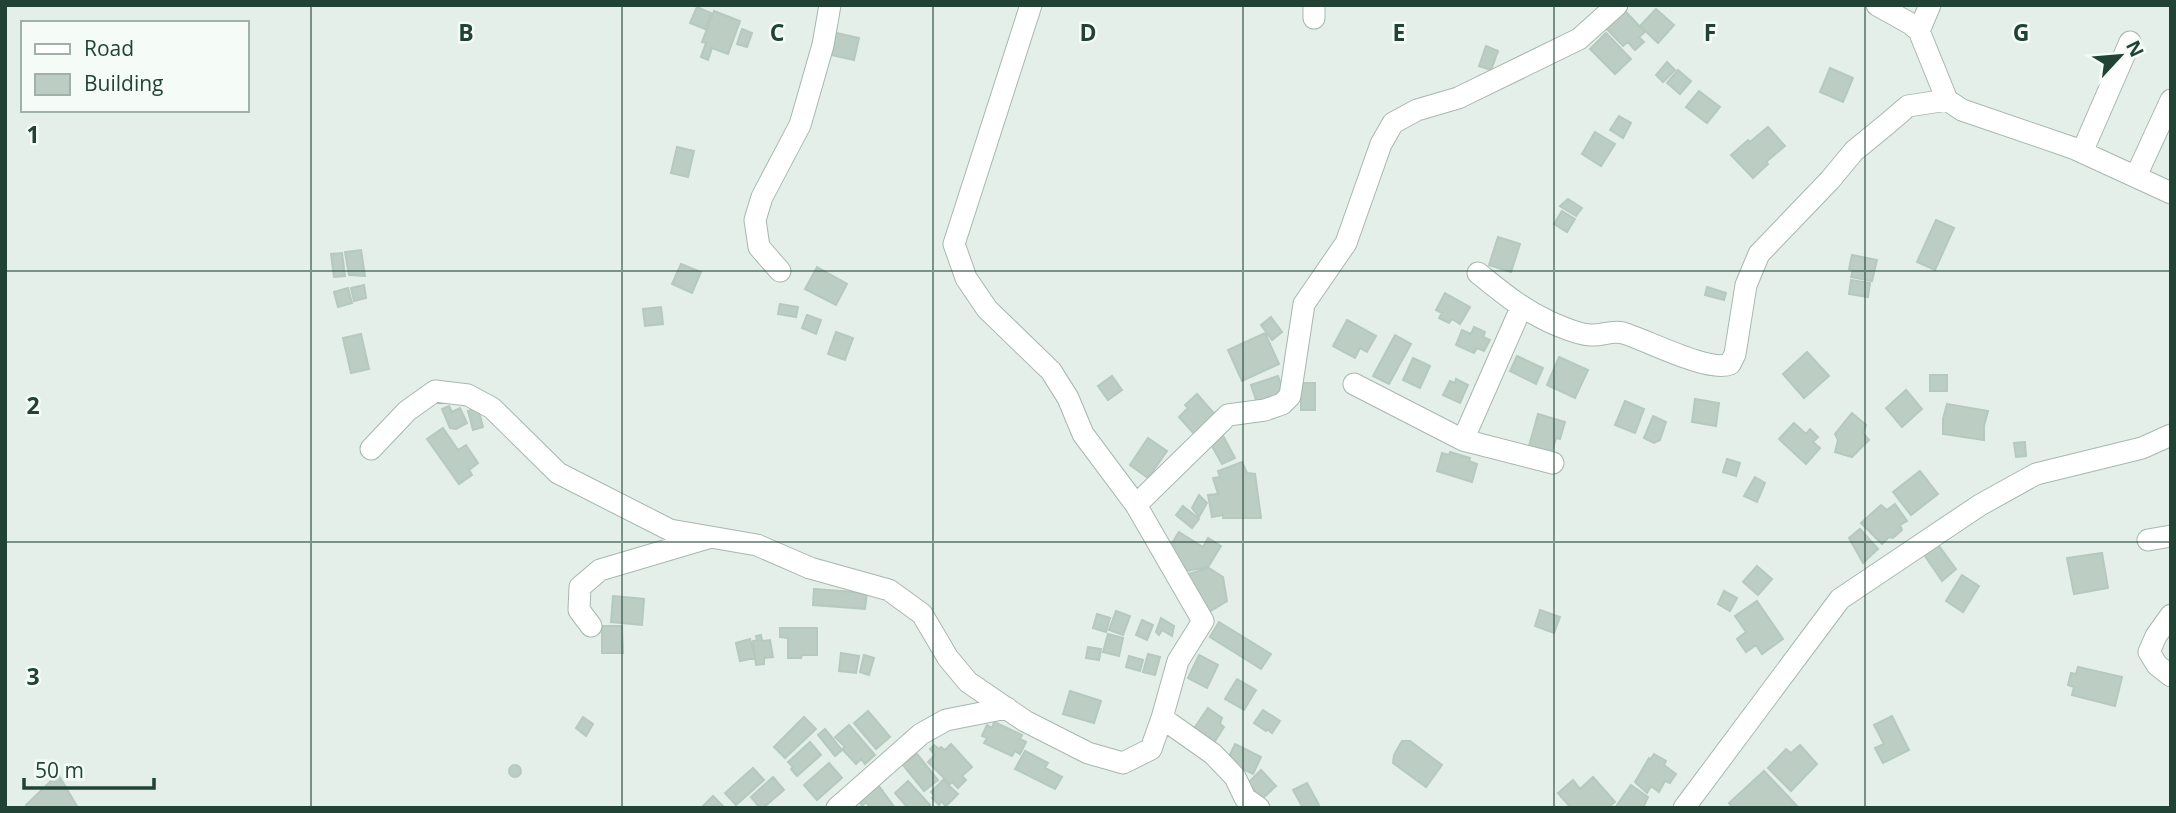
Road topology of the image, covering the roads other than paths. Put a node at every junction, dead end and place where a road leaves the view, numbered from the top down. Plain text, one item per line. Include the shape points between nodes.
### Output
1 (830, 5) edge
2 (1031, 5) edge
3 (1617, 5) edge
4 (1877, 5) edge
5 (1930, 5) edge
6 (1919, 31) junction
7 (2130, 42) dead end
8 (1947, 100) junction
9 (2171, 100) edge
10 (2082, 152) junction
11 (2136, 177) junction
12 (2171, 193) edge
13 (780, 271) dead end
14 (1478, 273) dead end
15 (1521, 308) junction
16 (1354, 384) dead end
17 (2171, 435) edge
18 (1463, 440) junction
19 (371, 450) dead end
20 (1553, 463) dead end
21 (1136, 505) junction
22 (2171, 536) edge
23 (710, 537) junction
24 (2148, 540) dead end
25 (2171, 615) edge
26 (591, 626) dead end
27 (2171, 676) edge
28 (1007, 708) junction
29 (1162, 718) junction
30 (1249, 805) edge
31 (836, 808) edge
32 (1684, 808) edge

1 - 13 street via 800,125 762,197 755,220 759,247
2 - 21 street via 954,244 966,278 987,310 1051,371 1083,434
3 - 21 street via 1579,39 1458,98 1417,110 1394,123 1381,144 1346,243 1304,304 1290,397 1265,410 1228,415
4 - 6 street
5 - 6 street
6 - 8 street
7 - 10 street
8 - 10 street via 1962,110
8 - 15 street via 1908,106 1886,124 1854,151 1759,254 1746,285 1730,364 1723,367 1676,354 1623,333 1591,335
9 - 11 street
10 - 11 street
11 - 12 street
14 - 15 street
15 - 18 street
16 - 18 street
17 - 32 street via 2143,448 2036,474 1979,505 1840,599
18 - 20 street
19 - 23 street via 407,411 435,391 468,395 492,408 558,473 670,530
21 - 29 street via 1203,621 1178,661
22 - 24 street
23 - 26 street via 600,570 580,587 579,610
23 - 28 street via 757,545 810,568 888,590 922,614 968,681
25 - 27 street via 2149,652
28 - 29 street via 1088,753 1123,763 1152,749
28 - 31 street via 946,720 921,734
29 - 30 street via 1213,754 1235,777

